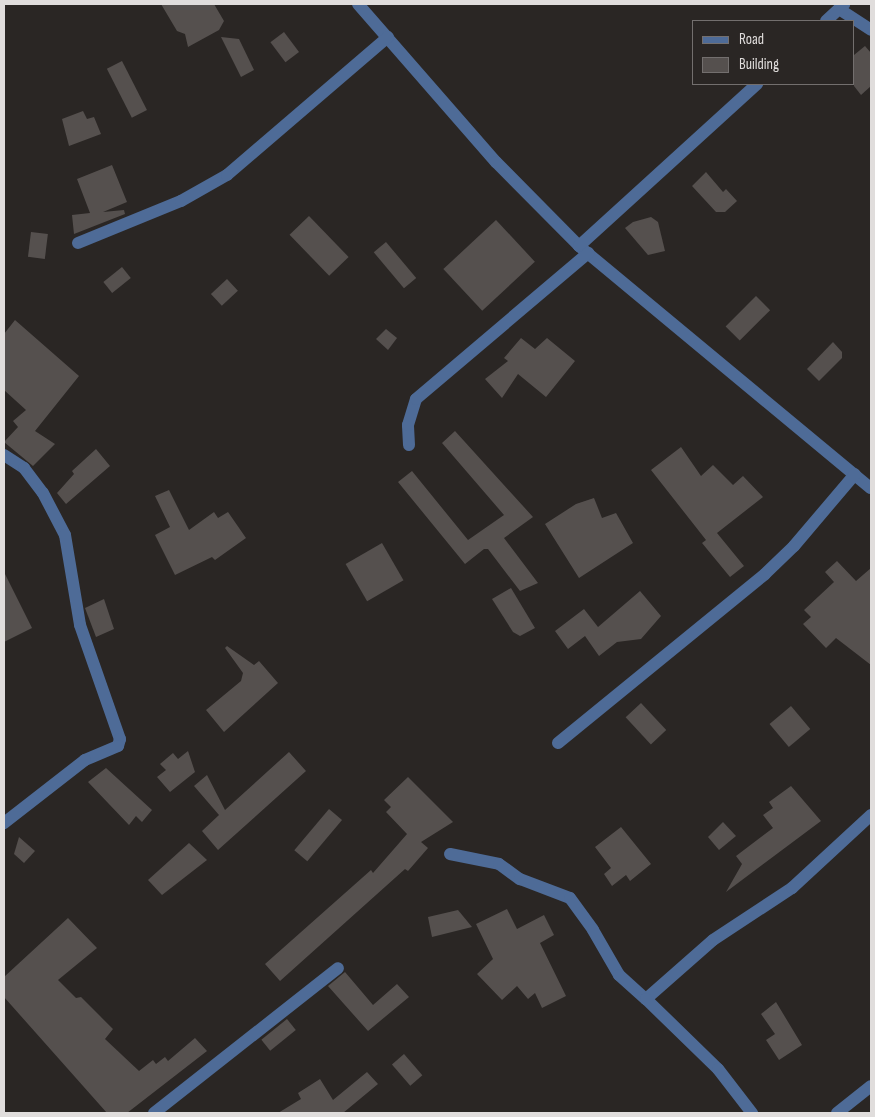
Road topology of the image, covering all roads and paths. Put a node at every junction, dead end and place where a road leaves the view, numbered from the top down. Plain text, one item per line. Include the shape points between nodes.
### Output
1 (358, 4) edge
2 (842, 6) edge
3 (827, 20) edge
4 (871, 30) edge
5 (388, 37) junction
6 (756, 85) edge
7 (78, 243) dead end
8 (584, 250) junction
9 (409, 445) dead end
10 (4, 455) edge
11 (856, 474) junction
12 (871, 488) edge
13 (558, 743) dead end
14 (871, 815) edge
15 (4, 824) edge
16 (450, 854) dead end
17 (338, 968) dead end
18 (646, 999) junction
19 (871, 1086) edge
20 (154, 1113) edge
21 (752, 1113) edge
22 (837, 1113) edge

1 - 5 street
2 - 3 street
2 - 4 street
5 - 7 street via 227,175 181,201
5 - 8 street via 496,162
6 - 8 street
8 - 9 street via 416,399 408,425
8 - 11 street
10 - 15 street via 24,468 43,493 65,535 80,625 120,739 118,746 85,760
11 - 12 street
11 - 13 street via 794,546 764,574
14 - 18 street via 792,888 713,940
16 - 18 street via 499,864 520,879 570,898 594,930 619,975
17 - 20 street
18 - 21 street via 718,1069
19 - 22 street

